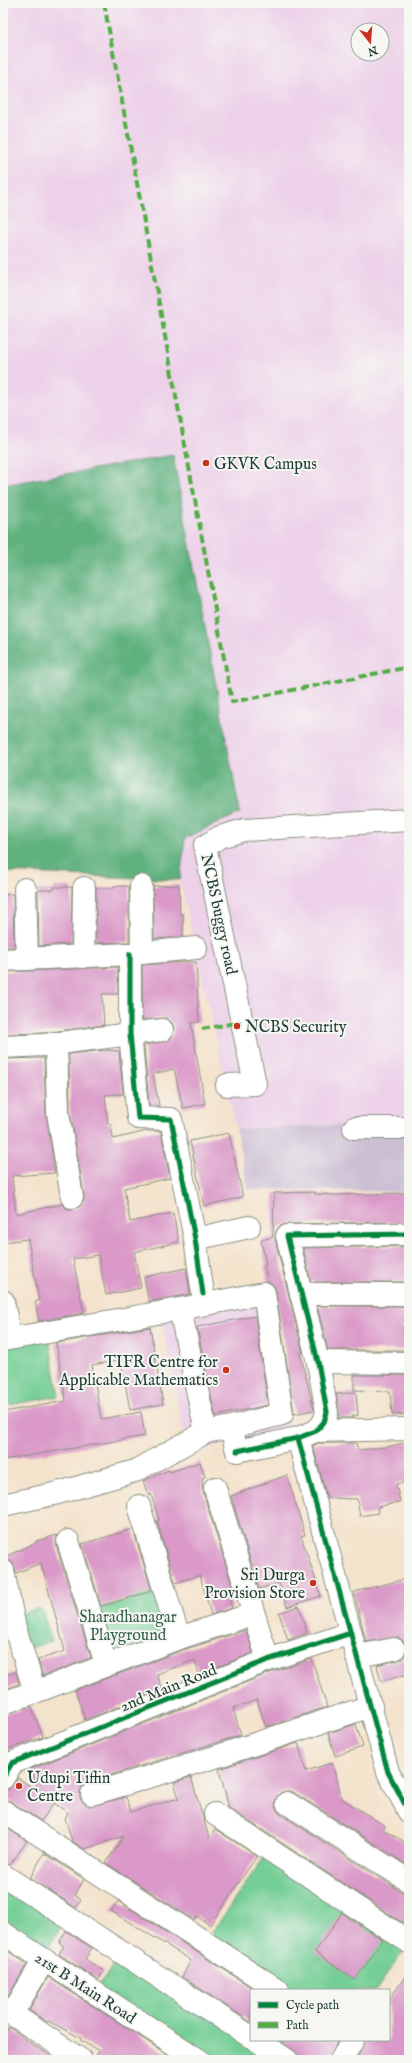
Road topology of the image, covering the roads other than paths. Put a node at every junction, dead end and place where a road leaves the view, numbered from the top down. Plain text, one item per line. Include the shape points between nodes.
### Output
1 (409, 820) edge
2 (141, 886) dead end
3 (84, 888) dead end
4 (25, 890) dead end
5 (196, 948) dead end
6 (136, 954) junction
7 (83, 957) junction
8 (27, 959) junction
9 (3, 960) edge
10 (162, 1030) dead end
11 (130, 1034) junction
12 (56, 1043) junction
13 (3, 1047) edge
14 (227, 1085) dead end
15 (354, 1128) dead end
16 (409, 1128) edge
17 (72, 1197) dead end
18 (249, 1227) dead end
19 (409, 1234) edge
20 (195, 1239) junction
21 (203, 1294) dead end
22 (301, 1294) junction
23 (409, 1294) edge
24 (3, 1301) edge
25 (180, 1309) junction
26 (6, 1336) edge
27 (318, 1362) junction
28 (409, 1363) edge
29 (230, 1427) junction
30 (409, 1429) edge
31 (206, 1432) junction
32 (307, 1435) junction
33 (215, 1488) dead end
34 (3, 1505) edge
35 (139, 1506) dead end
36 (68, 1541) dead end
37 (3, 1571) edge
38 (253, 1614) junction
39 (351, 1633) junction
40 (179, 1638) junction
41 (394, 1649) dead end
42 (358, 1656) junction
43 (268, 1660) junction
44 (106, 1664) junction
45 (35, 1692) junction
46 (3, 1703) edge
47 (371, 1706) junction
48 (6, 1766) edge
49 (92, 1794) dead end
50 (287, 1803) dead end
51 (3, 1811) edge
52 (409, 1812) edge
53 (215, 1814) dead end
54 (3, 1875) edge
55 (409, 1881) edge
56 (3, 1933) edge
57 (409, 1942) edge
58 (44, 1960) junction
59 (276, 1989) edge
60 (8, 2011) edge
61 (250, 2036) edge
62 (258, 2041) edge
63 (351, 2041) edge
64 (81, 2060) edge
65 (199, 2060) edge
66 (287, 2060) edge
67 (341, 2060) edge

1 - 14 street, NCBS buggy road via 244,830 220,837 205,846 254,1084
2 - 6 street
3 - 7 street
4 - 8 street
5 - 6 street
6 - 7 street
6 - 11 street
7 - 8 street
8 - 9 street
10 - 11 street
11 - 12 street
11 - 20 street via 138,1118 171,1119
12 - 13 street
12 - 17 street via 58,1113
15 - 16 street
18 - 20 street
19 - 22 street via 287,1236
20 - 21 street
22 - 23 street
22 - 27 street
24 - 26 street
25 - 26 street
25 - 29 street via 264,1292 282,1414
25 - 31 street
27 - 28 street
27 - 32 street via 327,1412 324,1422
29 - 31 street
29 - 32 street via 237,1451
30 - 32 street
31 - 34 street via 135,1471 58,1493
32 - 39 street
33 - 38 street
35 - 40 street
36 - 44 street
37 - 45 street via 15,1628
38 - 40 street
38 - 43 street
39 - 42 street
39 - 43 street, 2nd Main Road
40 - 44 street
41 - 42 street
42 - 47 street
43 - 48 street, 2nd Main Road
44 - 45 street
45 - 46 street
47 - 49 street
47 - 52 street via 388,1772
50 - 55 street
51 - 59 street
53 - 57 street
54 - 61 street
56 - 58 street, 21st B Main Road
58 - 60 street
58 - 65 street, 21st B Main Road
60 - 64 street
62 - 66 street
63 - 67 street

